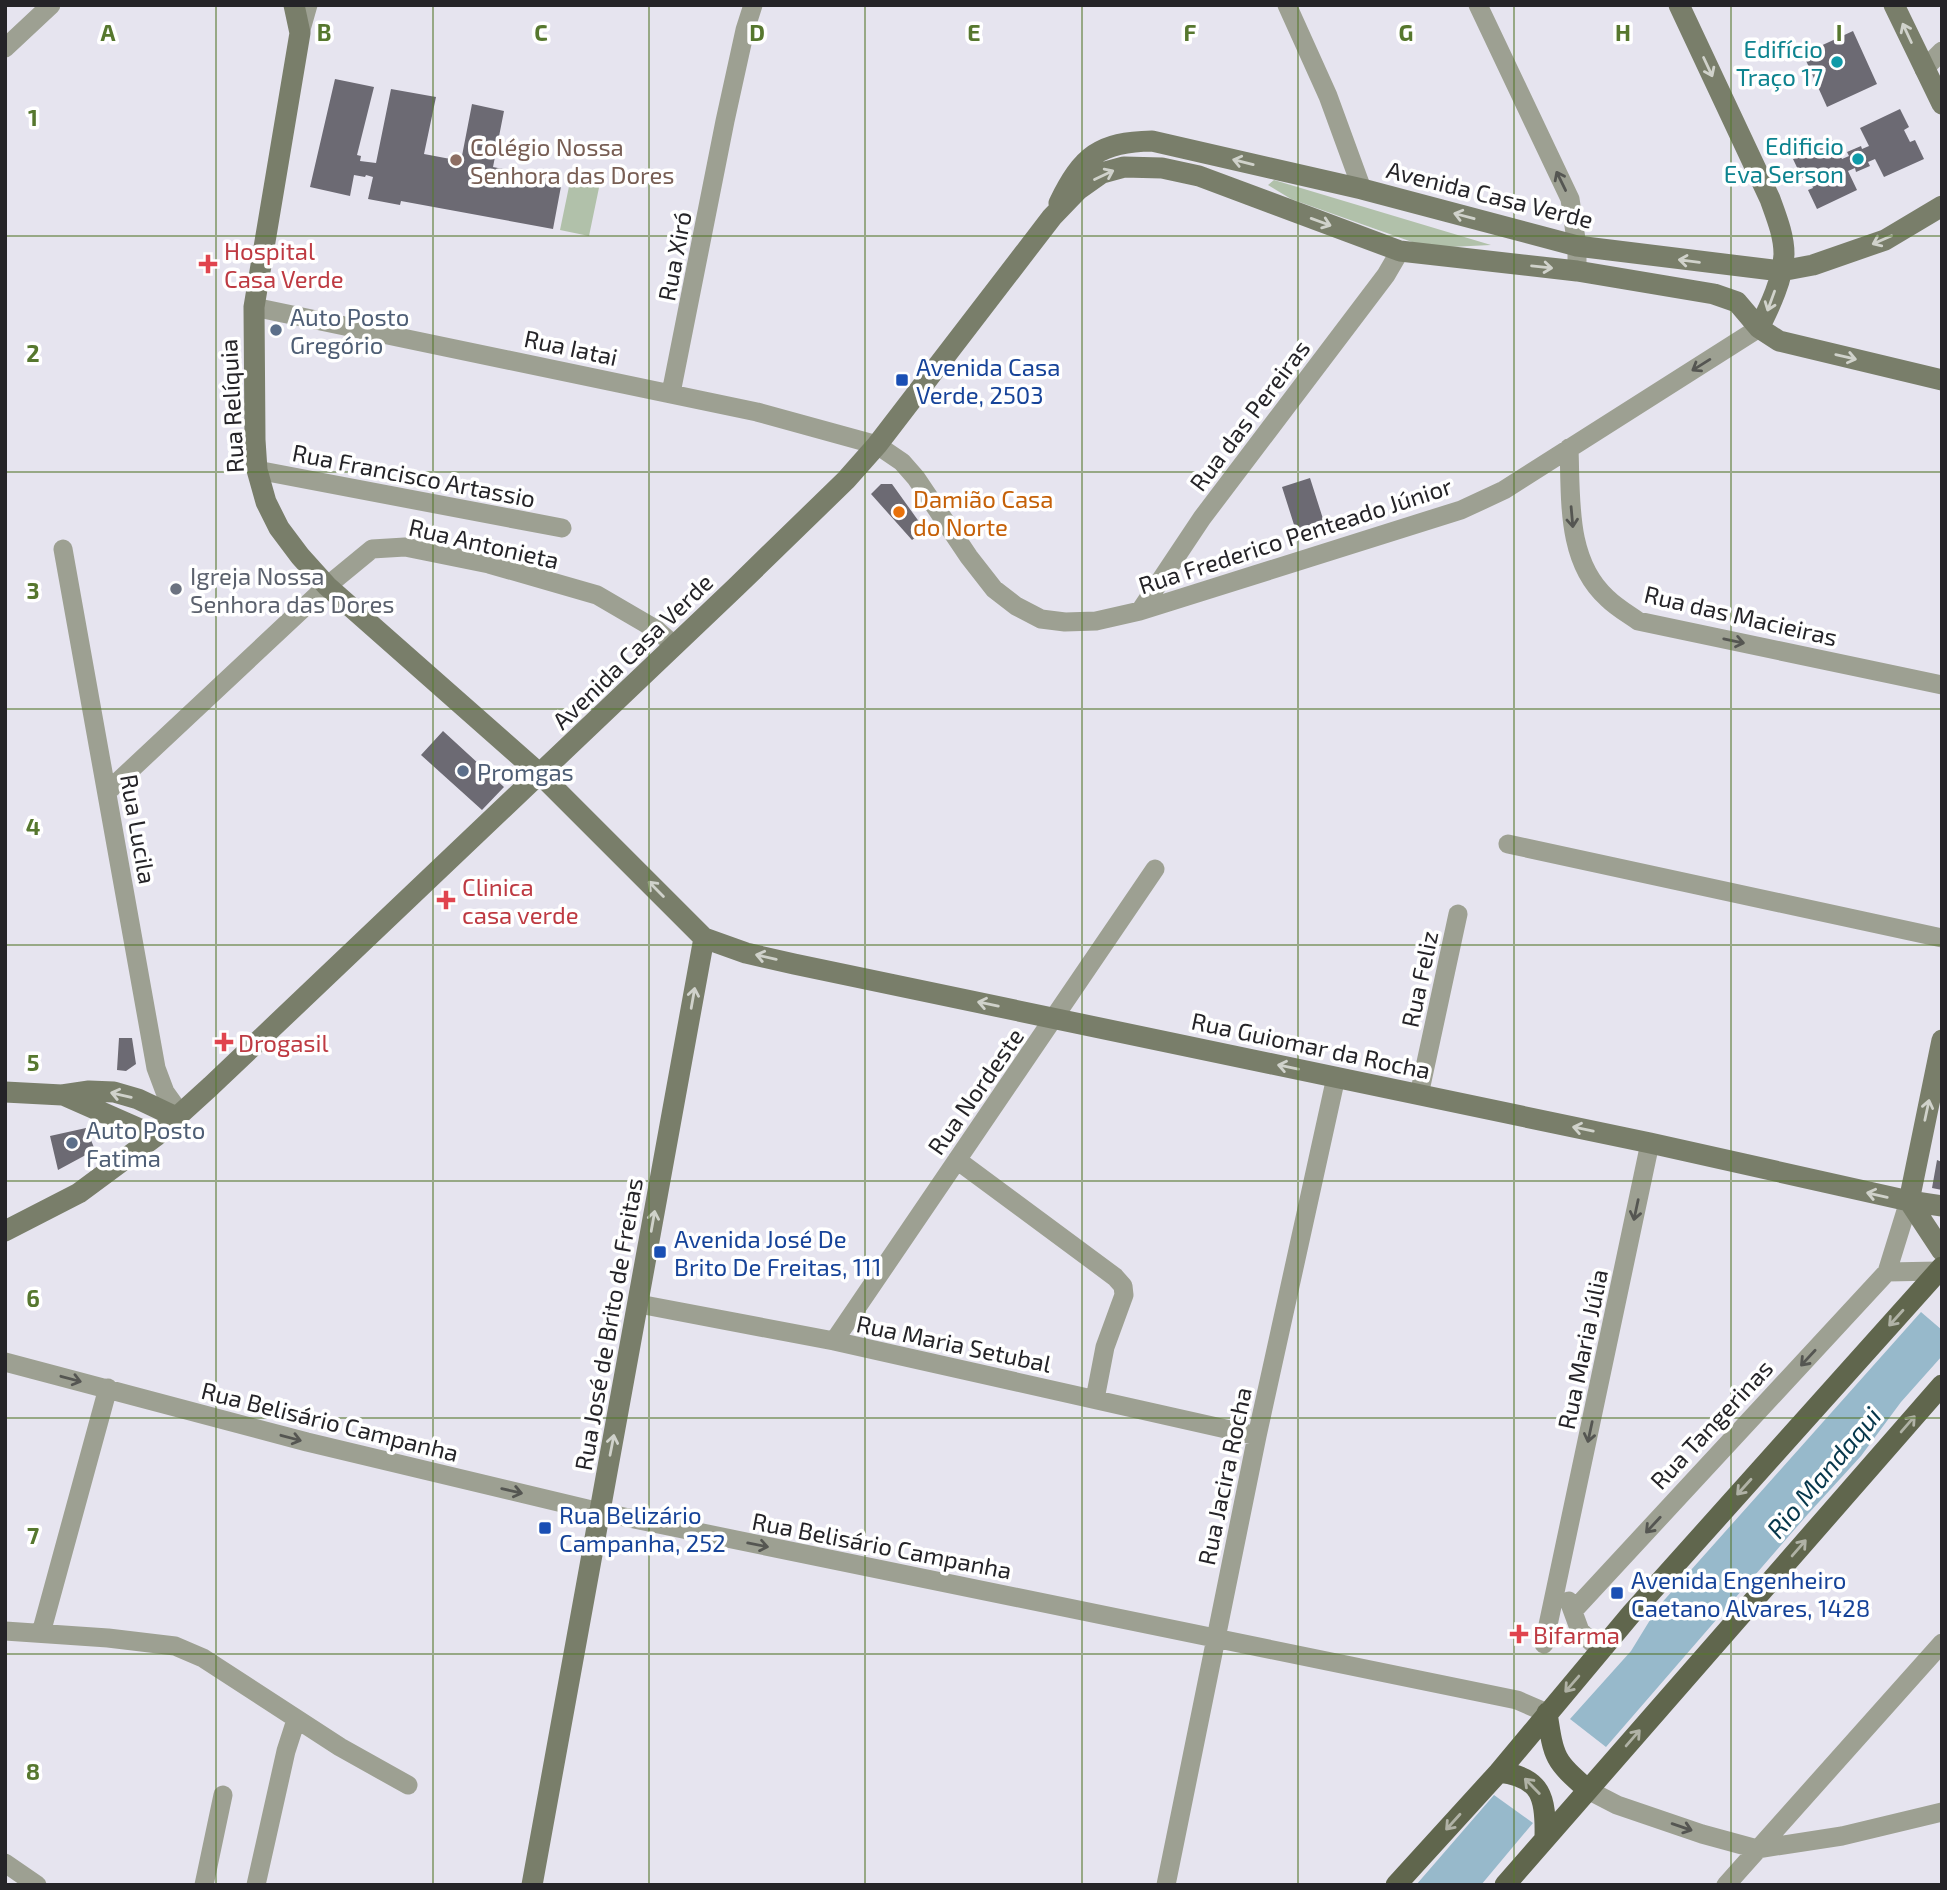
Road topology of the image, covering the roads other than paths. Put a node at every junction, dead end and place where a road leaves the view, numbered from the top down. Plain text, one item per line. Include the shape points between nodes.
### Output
1 (51, 5) edge
2 (294, 5) edge
3 (308, 5) edge
4 (753, 5) edge
5 (1287, 5) edge
6 (1478, 5) edge
7 (1679, 5) edge
8 (1894, 5) edge
9 (300, 33) junction
10 (5, 48) edge
11 (1942, 51) edge
12 (1924, 69) junction
13 (1942, 104) edge
14 (1362, 189) junction
15 (1942, 206) edge
16 (1052, 217) junction
17 (1577, 246) junction
18 (1399, 251) junction
19 (1577, 271) junction
20 (1781, 271) junction
21 (254, 307) junction
22 (1759, 328) junction
23 (1942, 380) edge
24 (671, 393) junction
25 (877, 445) junction
26 (1569, 448) junction
27 (257, 470) junction
28 (562, 528) dead end
29 (63, 549) dead end
30 (327, 586) junction
31 (1140, 611) junction
32 (675, 646) junction
33 (1942, 685) edge
34 (540, 775) junction
35 (108, 791) junction
36 (1508, 844) dead end
37 (1155, 869) dead end
38 (1458, 914) dead end
39 (704, 938) junction
40 (1942, 938) edge
41 (1055, 1018) junction
42 (1942, 1040) edge
43 (1336, 1077) junction
44 (5, 1091) edge
45 (62, 1095) junction
46 (1419, 1095) junction
47 (178, 1115) junction
48 (156, 1136) junction
49 (1650, 1143) junction
50 (957, 1160) junction
51 (1909, 1201) junction
52 (1942, 1206) edge
53 (5, 1231) edge
54 (1941, 1263) edge
55 (1887, 1272) junction
56 (639, 1304) junction
57 (834, 1341) junction
58 (5, 1362) edge
59 (108, 1388) junction
60 (1938, 1395) edge
61 (1095, 1399) junction
62 (1257, 1436) junction
63 (600, 1512) junction
64 (1562, 1566) junction
65 (1573, 1611) junction
66 (5, 1631) edge
67 (41, 1633) junction
68 (1216, 1637) junction
69 (1942, 1643) edge
70 (1544, 1644) dead end
71 (1601, 1651) junction
72 (1547, 1713) junction
73 (296, 1720) junction
74 (1499, 1772) junction
75 (408, 1786) dead end
76 (1588, 1790) junction
77 (223, 1794) dead end
78 (1942, 1812) edge
79 (1545, 1837) junction
80 (1757, 1849) junction
81 (5, 1863) edge
82 (37, 1885) edge
83 (204, 1885) edge
84 (256, 1885) edge
85 (532, 1885) edge
86 (1166, 1885) edge
87 (1396, 1885) edge
88 (1505, 1885) edge
89 (1726, 1885) edge

1 - 10 street
2 - 9 street, Rua Relíquia
3 - 9 street
4 - 24 street, Rua Xiró
5 - 14 street via 1328,96
17 -> 6 street via 1570,199
7 -> 20 street via 1770,199 1784,252
12 -> 8 street
9 - 21 street, Rua Relíquia
11 - 12 street
12 - 13 street
14 -> 16 street, Avenida Casa Verde via 1152,141 1124,142 1083,163 1072,175
17 -> 14 street, Avenida Casa Verde
15 -> 20 street, Avenida Casa Verde via 1885,240
16 -> 18 street, Avenida Casa Verde via 1102,173 1124,167 1162,168 1199,176
16 - 25 street, Avenida Casa Verde
17 - 19 street
20 -> 17 street, Avenida Casa Verde
18 -> 19 street, Avenida Casa Verde
18 - 31 street, Rua das Pereiras via 1386,275 1202,518
19 - 22 street, Avenida Casa Verde via 1714,293 1737,302
20 -> 22 street
21 - 24 street, Rua Iatai
21 - 27 street, Rua Relíquia
22 -> 23 street via 1779,341
22 -> 26 street, Rua Frederico Penteado Júnior
24 - 25 street, Rua Iatai
25 - 31 street, Rua Frederico Penteado Júnior via 916,478 994,589 1016,606 1041,619 1065,622 1096,621
25 - 32 street, Avenida Casa Verde
26 - 31 street, Rua Frederico Penteado Júnior via 1504,490 1461,510
26 -> 33 street, Rua das Macieiras via 1579,556 1606,597 1638,621
27 - 28 street, Rua Francisco Artassio
27 - 30 street, Rua Relíquia via 279,528
29 - 35 street, Rua Lucila
30 - 32 street, Rua Antonieta via 372,549 405,547 489,564 597,595 657,630
30 - 34 street, Rua Relíquia
30 - 35 street, Rua Antonieta
32 - 34 street, Avenida Casa Verde
39 -> 34 street, Rua Relíquia
34 - 47 street, Avenida Casa Verde
35 - 47 street, Rua Lucila via 156,1068
36 - 40 street
37 - 41 street, Rua Nordeste
38 - 46 street, Rua Feliz
41 -> 39 street, Rua Guiomar da Rocha via 794,964
56 -> 39 street, Rua José de Brito de Freitas
43 -> 41 street, Rua Guiomar da Rocha
41 - 50 street, Rua Nordeste
51 -> 42 street, Rua Tangerinas
43 - 46 street, Rua Guiomar da Rocha
43 - 62 street, Rua Jacira Rocha
44 - 45 street
47 -> 45 street via 114,1093
45 - 48 street
49 -> 46 street, Rua Guiomar da Rocha
47 - 48 street, Avenida Casa Verde
48 - 53 street, Avenida Casa Verde via 79,1193
51 -> 49 street, Rua Guiomar da Rocha
49 -> 64 street, Rua Maria Júlia
50 - 57 street, Rua Nordeste
50 - 61 street via 1124,1286
51 - 52 street, Rua Guiomar da Rocha
51 - 54 street
51 - 55 street, Rua Tangerinas
54 - 55 street
54 -> 71 main road
55 -> 65 street, Rua Tangerinas
56 - 57 street, Rua Maria Setubal
63 -> 56 street, Rua José de Brito de Freitas
57 - 61 street, Rua Maria Setubal
58 -> 59 street, Rua Belisário Campanha
59 -> 63 street, Rua Belisário Campanha via 307,1442
59 - 67 street
76 -> 60 main road
61 - 62 street, Rua Maria Setubal
62 - 68 street, Rua Jacira Rocha
63 -> 68 street, Rua Belisário Campanha
63 - 85 street, Rua José de Brito de Freitas
64 - 65 street, Rua Maria Júlia
64 - 70 street, Rua Maria Júlia
65 - 71 street, Rua Maria Júlia via 1580,1631
66 - 67 street
67 - 73 street via 175,1646 212,1663
68 - 72 street, Rua Belisário Campanha via 1517,1700
68 - 86 street, Rua Jacira Rocha
69 - 80 street
71 -> 72 main road
72 - 74 main road
72 - 76 main road via 1558,1762
73 - 75 street
73 - 84 street
79 -> 74 main road via 1544,1802 1536,1788 1520,1776
74 -> 87 main road
76 - 79 main road
76 -> 80 street via 1617,1805
77 - 83 street
78 - 80 street via 1842,1836
79 - 88 main road
80 - 89 street
81 - 82 street

